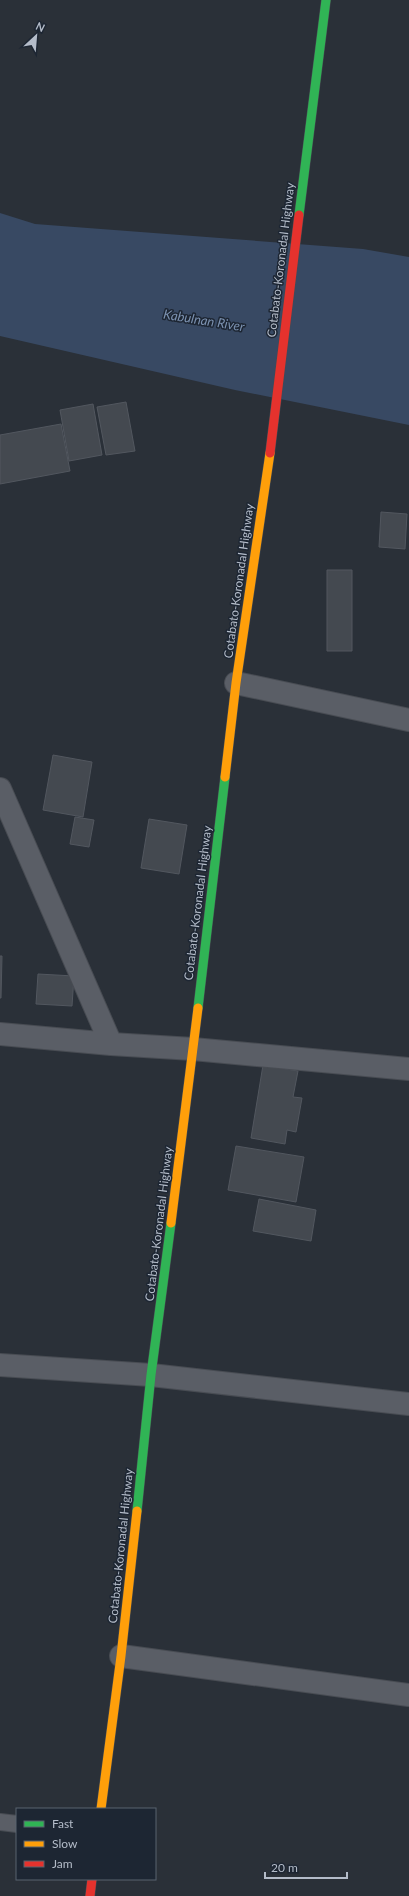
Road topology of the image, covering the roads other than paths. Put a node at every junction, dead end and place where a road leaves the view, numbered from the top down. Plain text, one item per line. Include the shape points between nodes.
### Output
1 (326, 0) edge
2 (236, 683) junction
3 (409, 720) edge
4 (0, 788) edge
5 (0, 1034) edge
6 (110, 1044) junction
7 (192, 1049) junction
8 (409, 1069) edge
9 (0, 1365) edge
10 (151, 1375) junction
11 (409, 1404) edge
12 (121, 1656) junction
13 (409, 1695) edge
14 (101, 1808) edge
15 (0, 1822) edge
16 (16, 1824) edge
17 (92, 1880) edge
18 (90, 1896) edge

1 - 2 highway, Cotabato-Koronadal Highway via 269,462
2 - 3 street
2 - 7 highway, Cotabato-Koronadal Highway
4 - 6 street
5 - 6 street
6 - 7 street
7 - 8 street
7 - 10 highway, Cotabato-Koronadal Highway
9 - 10 street
10 - 11 street
10 - 12 highway, Cotabato-Koronadal Highway
12 - 13 street
12 - 14 highway, Cotabato-Koronadal Highway
15 - 16 lane
17 - 18 highway

